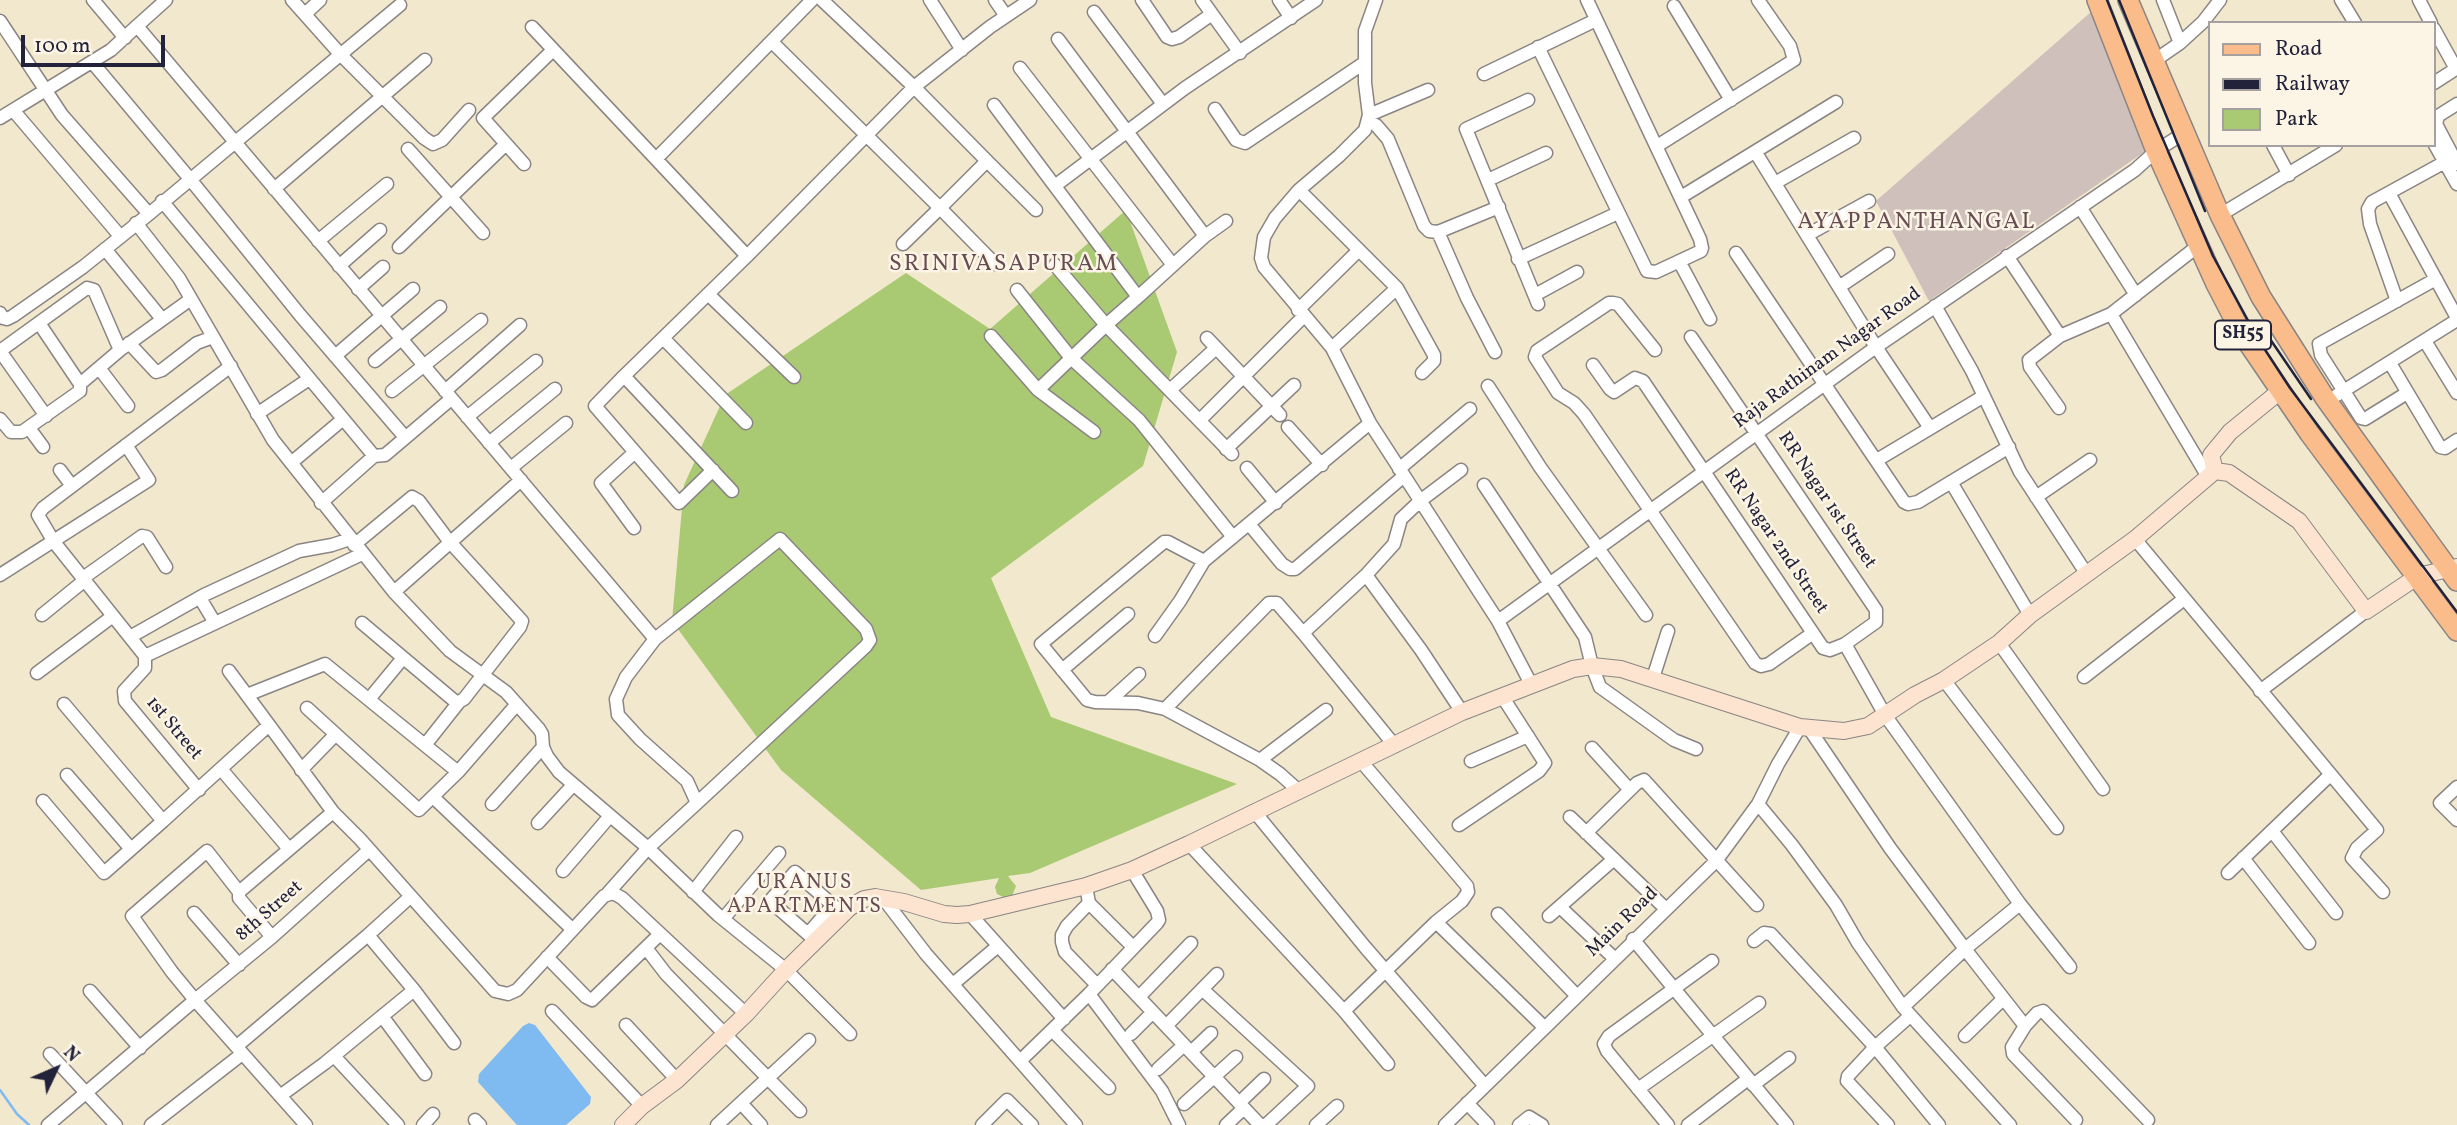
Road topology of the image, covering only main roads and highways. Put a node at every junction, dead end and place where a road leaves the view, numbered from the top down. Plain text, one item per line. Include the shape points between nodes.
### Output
1 (2097, 0) edge
2 (2128, 0) edge
3 (2454, 573) edge
4 (2457, 631) edge

1 - 4 main road, SH55 via 2156,151 2242,334
2 - 3 main road, SH55 via 2220,215 2261,298 2335,396

